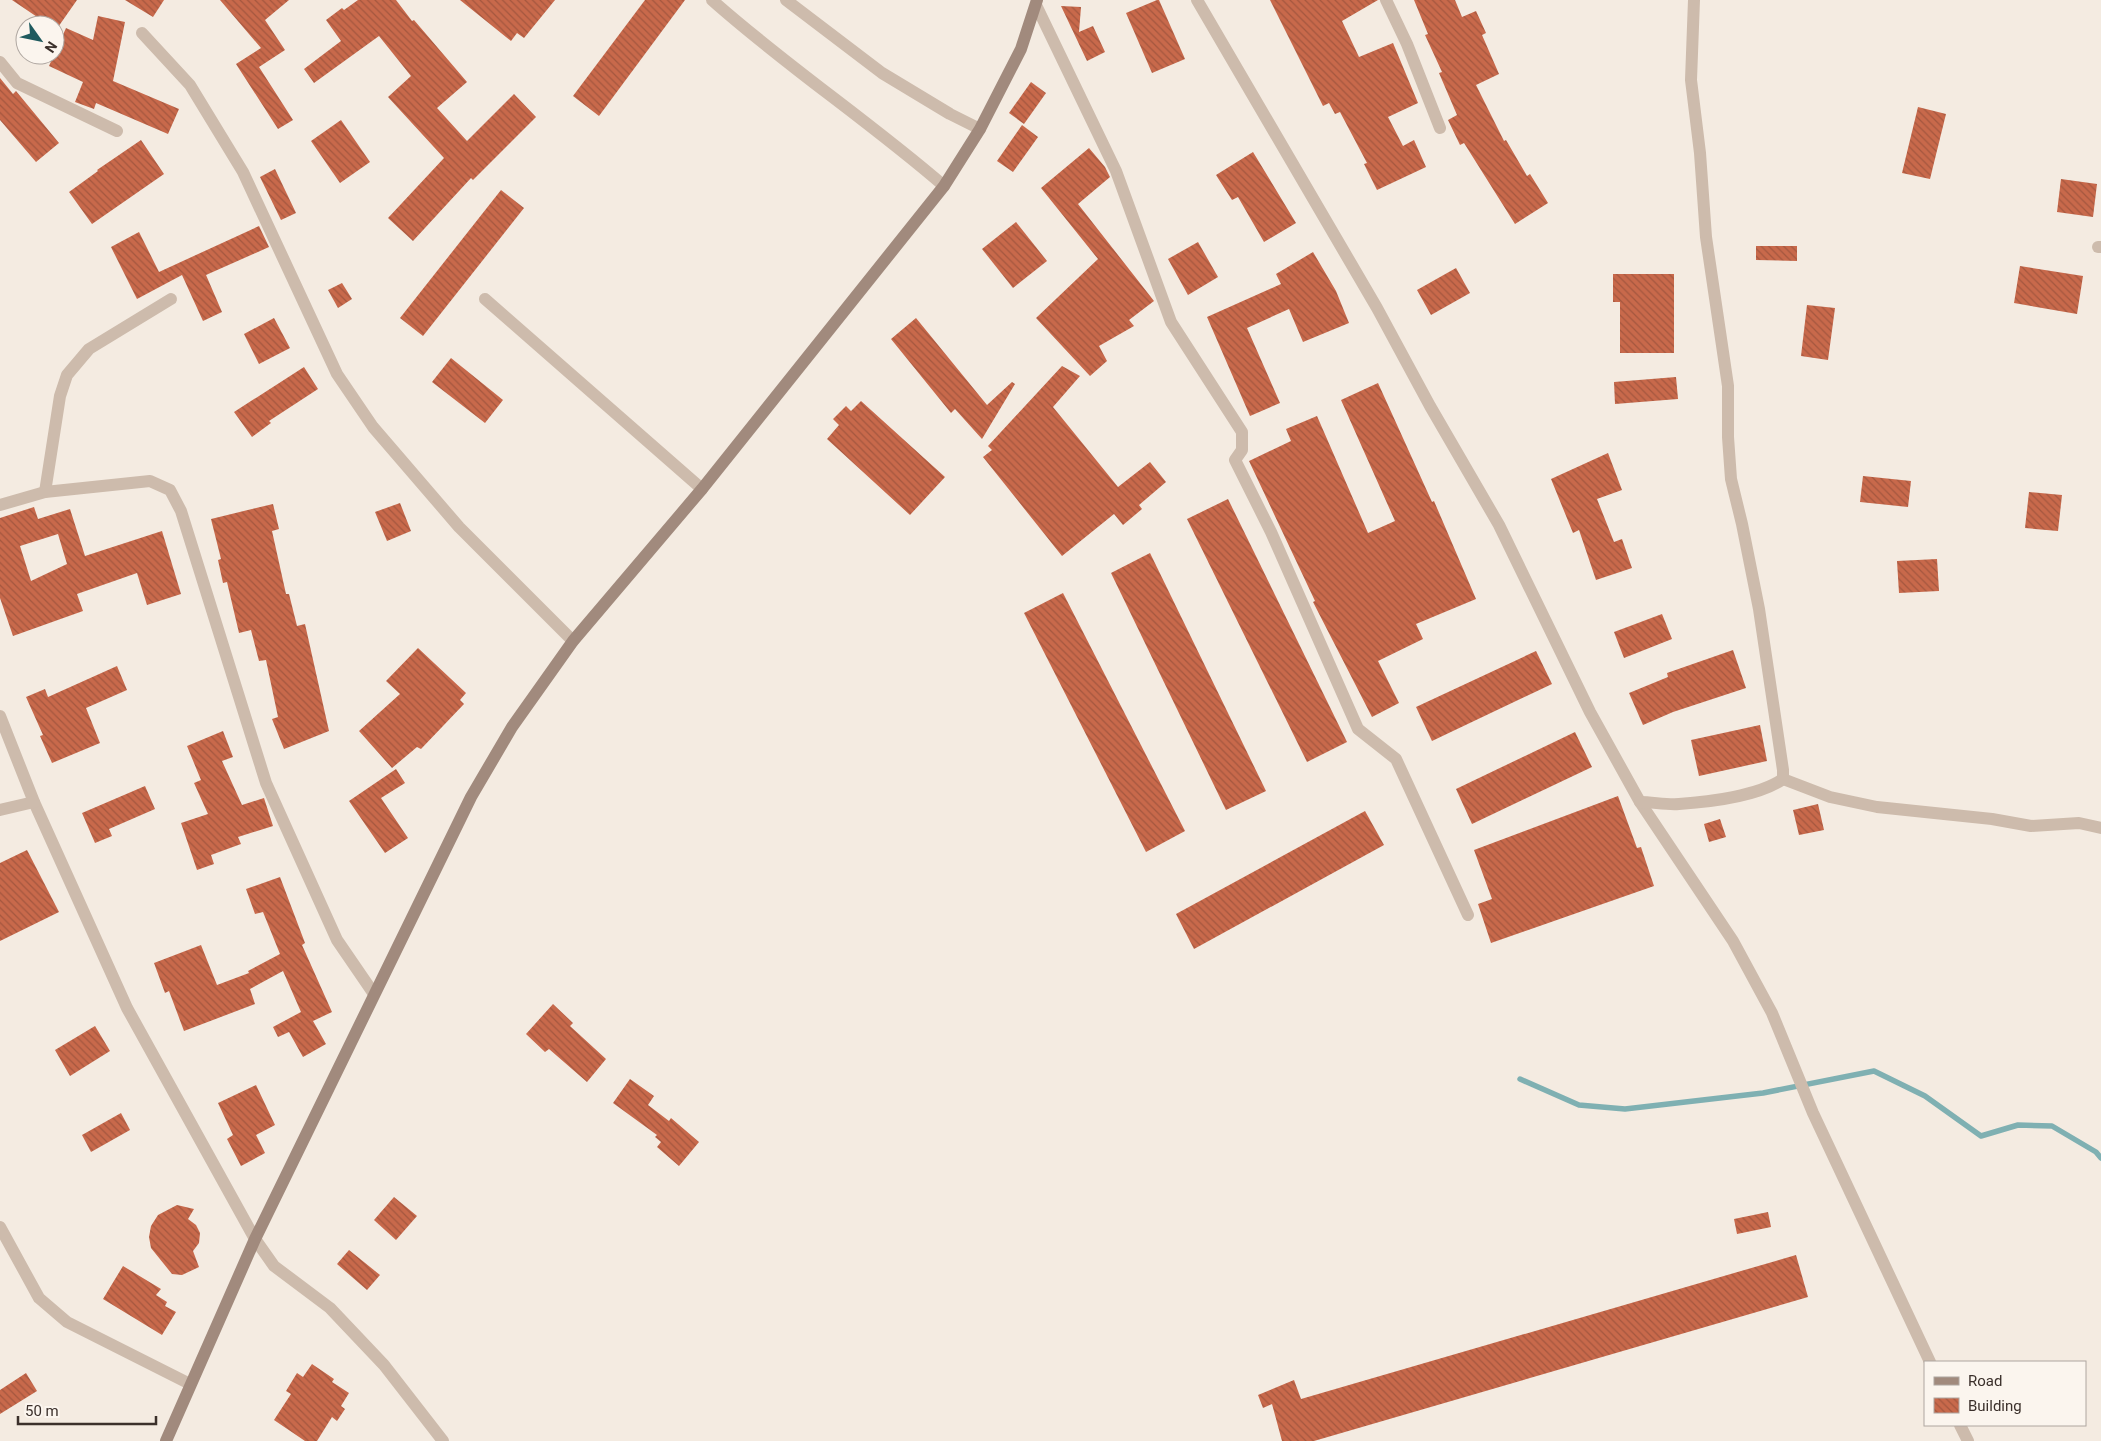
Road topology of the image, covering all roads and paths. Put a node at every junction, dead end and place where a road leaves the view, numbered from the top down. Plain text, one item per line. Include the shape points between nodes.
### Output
1 (712, 0) edge
2 (786, 0) edge
3 (1197, 0) edge
4 (1386, 0) edge
5 (1694, 0) edge
6 (1036, 3) edge
7 (142, 33) dead end
8 (0, 62) edge
9 (1440, 128) dead end
10 (980, 129) junction
11 (117, 131) dead end
12 (944, 186) junction
13 (171, 299) dead end
14 (485, 300) dead end
15 (702, 489) junction
16 (45, 492) junction
17 (0, 505) edge
18 (573, 641) junction
19 (0, 716) edge
20 (1783, 779) junction
21 (34, 802) junction
22 (1640, 802) junction
23 (0, 810) edge
24 (2101, 828) edge
25 (1468, 915) dead end
26 (374, 994) junction
27 (0, 1227) edge
28 (255, 1239) junction
29 (1930, 1361) edge
30 (190, 1384) junction
31 (1960, 1426) edge
32 (166, 1441) edge
33 (443, 1441) edge
34 (1968, 1441) edge

1 - 12 street
2 - 10 street via 882,73
3 - 22 street via 1499,525 1590,712
4 - 9 street
5 - 20 street via 1691,80 1706,237 1728,386 1731,479 1759,609
6 - 10 main road via 1021,49
6 - 25 street via 1116,171 1172,322 1242,432 1242,450 1235,460 1271,532 1358,730 1396,759
7 - 18 street via 190,85 243,172 337,374 372,427 459,527
8 - 11 street via 17,83
10 - 12 main road
12 - 15 main road
13 - 16 street via 89,349 68,375 60,396
14 - 15 street
15 - 18 main road
16 - 17 street
16 - 26 street via 150,481 170,490 181,511 266,783 337,940
18 - 26 main road via 512,727 471,797
19 - 21 street
20 - 22 street via 1767,788 1742,795 1678,804
20 - 24 street via 1830,797 1877,807 2031,826 2079,823
21 - 23 street
21 - 28 street via 127,1008
22 - 29 street via 1733,941 1772,1013 1813,1113
26 - 28 main road
27 - 30 street via 39,1298 67,1322
28 - 30 main road
28 - 33 street via 274,1266 330,1308 384,1365
30 - 32 main road
31 - 34 street

